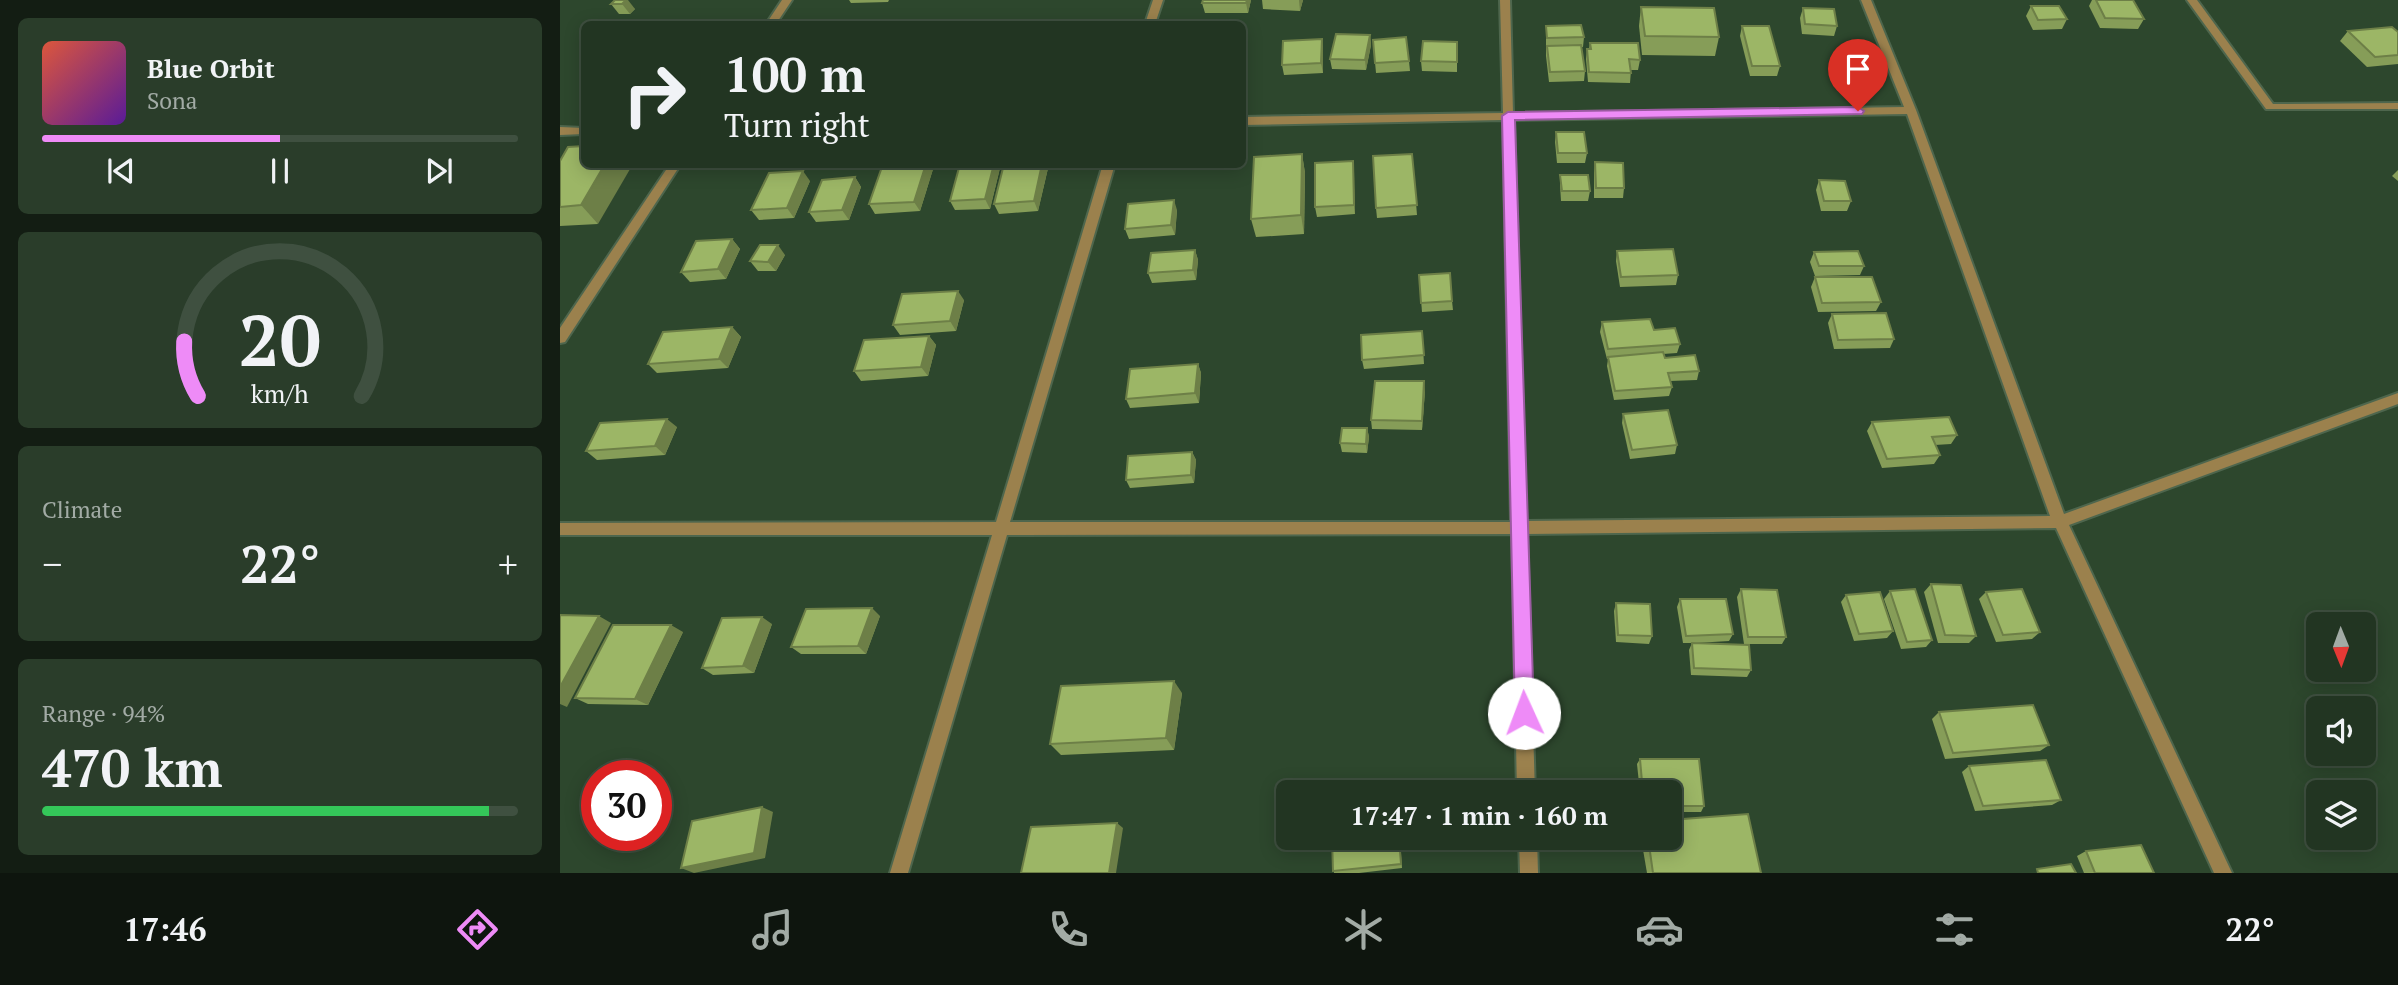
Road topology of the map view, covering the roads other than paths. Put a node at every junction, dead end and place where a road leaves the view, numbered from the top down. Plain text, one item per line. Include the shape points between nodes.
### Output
1 (787, 0) edge
2 (1158, 0) edge
3 (1505, 0) edge
4 (1866, 0) edge
5 (2192, 0) edge
6 (773, 21) edge
7 (1151, 21) edge
8 (2398, 106) edge
9 (1911, 110) junction
10 (1508, 116) junction
11 (1246, 121) edge
12 (560, 131) edge
13 (581, 131) edge
14 (673, 168) edge
15 (1108, 168) edge
16 (560, 338) edge
17 (2398, 398) edge
18 (2060, 522) junction
19 (1001, 528) junction
20 (1519, 528) junction
21 (560, 529) edge
22 (1526, 780) edge
23 (1528, 850) edge
24 (899, 873) edge
25 (1529, 873) edge
26 (2224, 873) edge

1 - 6 street
2 - 7 street
3 - 10 street
4 - 9 street
5 - 8 street via 2270,107
9 - 10 street
9 - 18 street
10 - 11 street
10 - 20 street
12 - 13 street
14 - 16 street
15 - 19 street
17 - 18 street
18 - 20 street
18 - 26 street
19 - 20 street
19 - 21 street
19 - 24 street
20 - 22 street
23 - 25 street

